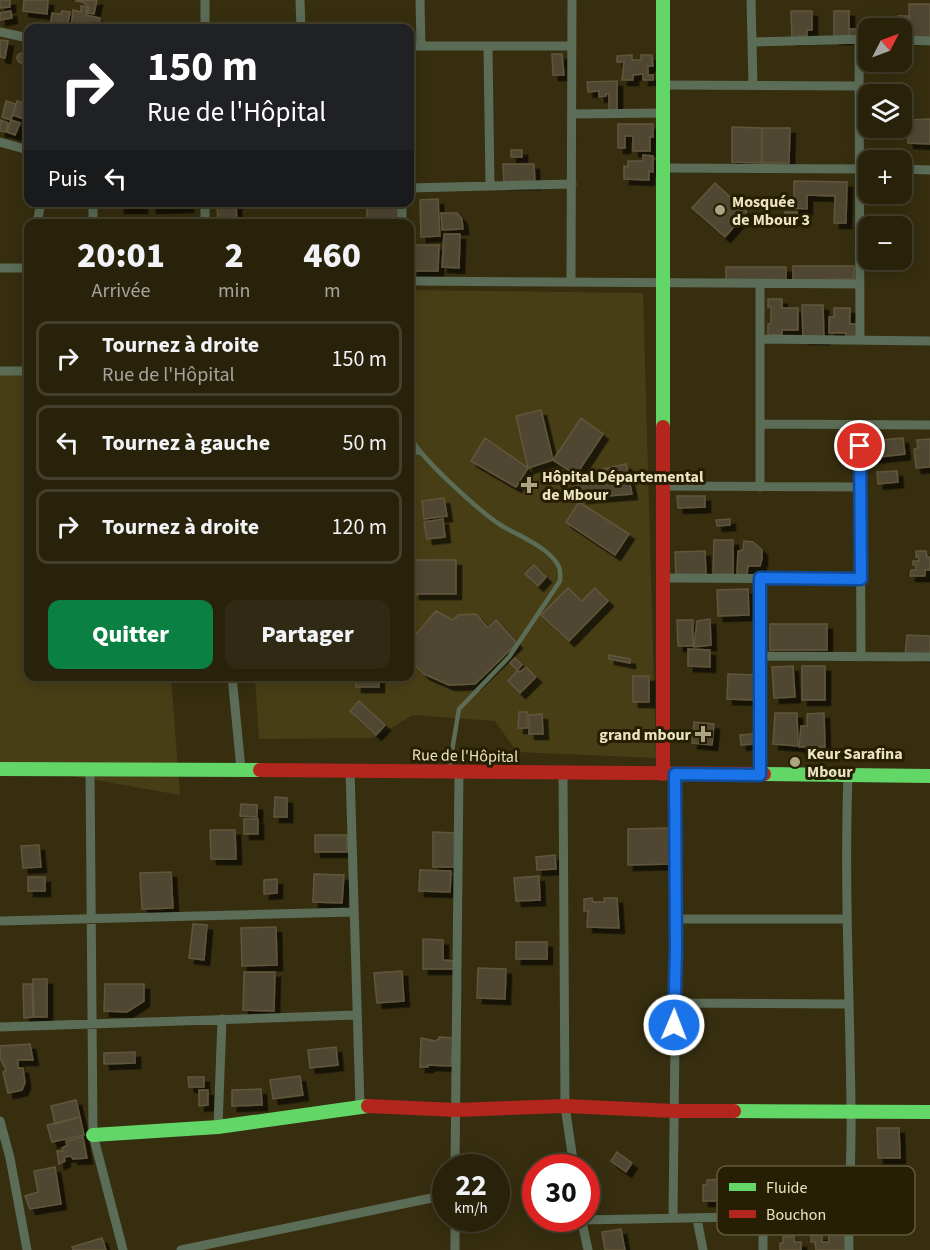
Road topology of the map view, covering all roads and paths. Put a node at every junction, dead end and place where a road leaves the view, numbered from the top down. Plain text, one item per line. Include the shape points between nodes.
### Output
1 (205, 0) edge
2 (300, 0) edge
3 (420, 0) edge
4 (572, 0) edge
5 (663, 0) edge
6 (751, 0) edge
7 (205, 24) edge
8 (301, 24) edge
9 (0, 32) edge
10 (24, 37) edge
11 (858, 39) edge
12 (912, 40) edge
13 (930, 41) edge
14 (752, 42) junction
15 (414, 46) edge
16 (421, 46) junction
17 (572, 46) junction
18 (488, 47) junction
19 (663, 84) junction
20 (753, 85) junction
21 (858, 86) edge
22 (663, 113) junction
23 (572, 114) junction
24 (0, 142) edge
25 (24, 149) edge
26 (663, 168) junction
27 (858, 169) edge
28 (912, 170) edge
29 (930, 170) edge
30 (572, 184) junction
31 (490, 186) junction
32 (414, 188) edge
33 (863, 204) edge
34 (0, 268) edge
35 (24, 268) edge
36 (414, 281) edge
37 (572, 282) junction
38 (663, 283) junction
39 (760, 283) junction
40 (860, 284) junction
41 (760, 339) junction
42 (860, 340) junction
43 (930, 340) edge
44 (0, 371) edge
45 (24, 371) edge
46 (760, 424) junction
47 (860, 425) junction
48 (930, 425) edge
49 (414, 445) edge
50 (414, 452) edge
51 (421, 453) junction
52 (663, 486) junction
53 (760, 487) junction
54 (860, 487) junction
55 (663, 578) junction
56 (760, 578) junction
57 (861, 579) junction
58 (760, 656) junction
59 (861, 657) junction
60 (930, 657) edge
61 (232, 681) edge
62 (90, 768) junction
63 (0, 769) edge
64 (241, 770) junction
65 (350, 771) junction
66 (454, 771) junction
67 (563, 773) junction
68 (669, 774) junction
69 (760, 775) junction
70 (848, 776) junction
71 (930, 776) edge
72 (353, 912) junction
73 (675, 919) junction
74 (847, 919) junction
75 (92, 920) junction
76 (0, 921) edge
77 (675, 1004) junction
78 (848, 1004) junction
79 (357, 1015) junction
80 (222, 1019) junction
81 (92, 1022) junction
82 (0, 1027) edge
83 (360, 1106) junction
84 (565, 1106) junction
85 (456, 1110) junction
86 (851, 1110) junction
87 (674, 1111) junction
88 (930, 1112) edge
89 (0, 1121) edge
90 (218, 1127) junction
91 (93, 1135) junction
92 (455, 1154) edge
93 (572, 1154) edge
94 (849, 1166) edge
95 (432, 1199) edge
96 (673, 1217) junction
97 (717, 1218) edge
98 (600, 1219) edge
99 (697, 1219) junction
100 (455, 1232) edge
101 (585, 1232) edge
102 (764, 1235) edge
103 (849, 1235) edge
104 (27, 1250) edge
105 (123, 1250) edge
106 (181, 1250) edge
107 (454, 1250) edge
108 (588, 1250) edge
109 (703, 1250) edge
110 (764, 1250) edge
111 (849, 1250) edge

1 - 7 street
2 - 8 street
3 - 16 street
4 - 17 street
5 - 19 street
6 - 14 street
9 - 10 street
11 - 14 street
12 - 13 street
14 - 20 street
15 - 16 street
16 - 18 street
17 - 18 street
17 - 23 street
18 - 31 street
19 - 20 street
19 - 22 street
20 - 21 street
22 - 23 street
22 - 26 street
23 - 30 street
24 - 25 street
26 - 27 street
26 - 38 street
28 - 29 street
30 - 31 street
30 - 37 street
31 - 32 street
33 - 40 street
34 - 35 street
36 - 37 street
37 - 38 street
38 - 39 street
38 - 52 street
39 - 40 street
39 - 41 street
40 - 42 street
41 - 42 street
41 - 46 street
42 - 43 street
44 - 45 street
46 - 47 street
46 - 53 street
47 - 48 street
47 - 54 street
49 - 51 lane
50 - 51 lane
51 - 66 lane via 471,501 499,524 542,550 559,567 560,581 509,657 459,709
52 - 53 street
52 - 55 street
53 - 54 street
54 - 57 street
55 - 56 street
55 - 68 street
56 - 57 street
56 - 58 street
57 - 59 street
58 - 59 street
58 - 69 street
59 - 60 street
61 - 64 street
62 - 63 street, Rue de l'Hôpital
62 - 64 street, Rue de l'Hôpital
62 - 75 street
64 - 65 street, Rue de l'Hôpital
65 - 66 street, Rue de l'Hôpital
65 - 72 street
66 - 67 street, Rue de l'Hôpital
66 - 85 street
67 - 68 street, Rue de l'Hôpital
67 - 84 street
68 - 69 street, Rue de l'Hôpital
68 - 73 street
69 - 70 street, Rue de l'Hôpital
70 - 71 street, Rue de l'Hôpital
70 - 74 street
72 - 75 street
72 - 79 street
73 - 74 street
73 - 77 street
74 - 78 street
75 - 76 street
75 - 81 street
77 - 78 street
77 - 87 street
78 - 86 street
79 - 80 street
79 - 83 street
80 - 81 street
80 - 90 street
81 - 82 street
81 - 91 street
83 - 85 street
83 - 90 street
84 - 85 street
84 - 87 street
84 - 93 street
85 - 92 street
86 - 87 street
86 - 88 street
86 - 94 street
87 - 96 street
89 - 104 street
90 - 91 street
91 - 105 street
95 - 106 street
96 - 98 street
96 - 99 street
97 - 99 street
99 - 109 street
100 - 107 street
101 - 108 street
102 - 110 street
103 - 111 street

